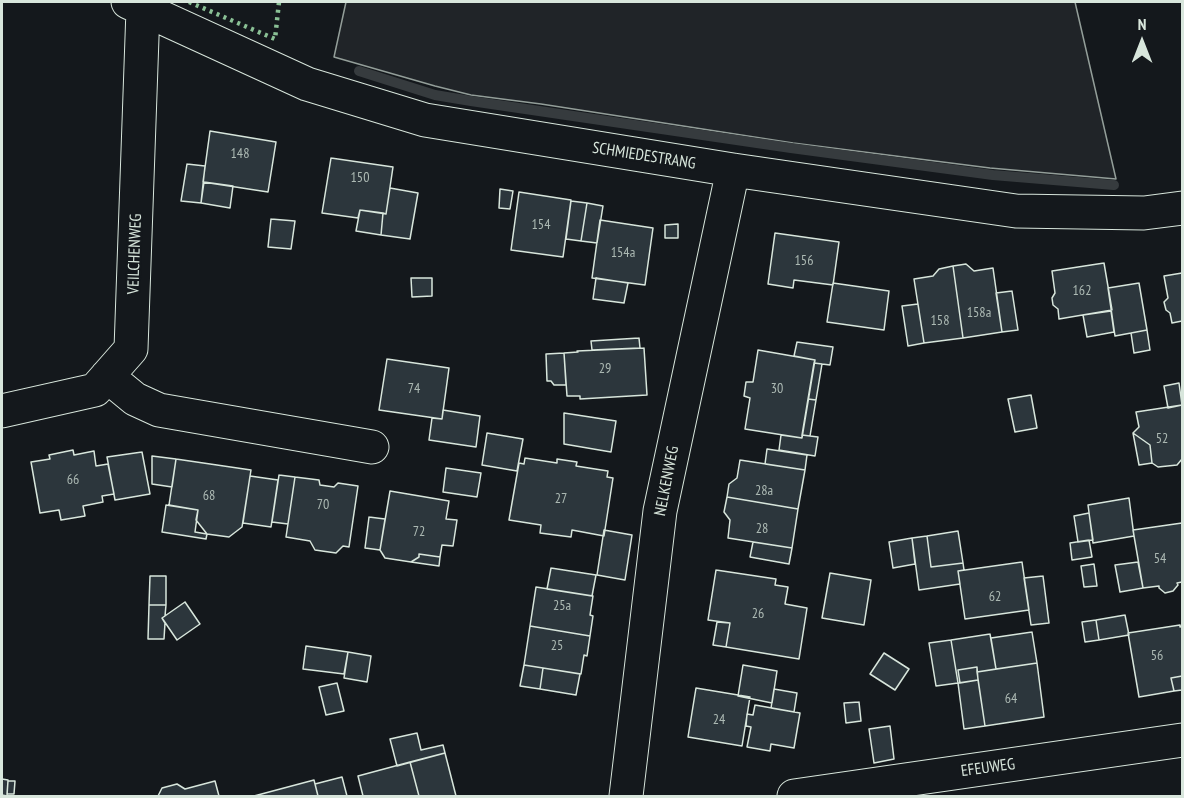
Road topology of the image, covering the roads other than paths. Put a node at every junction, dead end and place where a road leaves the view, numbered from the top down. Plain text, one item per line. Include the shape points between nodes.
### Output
1 (136, 5) edge
2 (733, 170) junction
3 (1182, 208) edge
4 (107, 376) junction
5 (2, 411) edge
6 (372, 447) dead end
7 (1182, 740) edge
8 (626, 796) edge
9 (794, 796) edge

1 - 2 street, SCHMIEDESTRANG via 307,84 425,120
1 - 4 street, VEILCHENWEG via 131,349
2 - 3 street, SCHMIEDESTRANG via 1016,211 1144,213
2 - 8 street, NELKENWEG via 660,511
4 - 5 street, VEILCHENWEG via 95,390
4 - 6 street via 135,399 159,410
7 - 9 street, EFEUWEG

